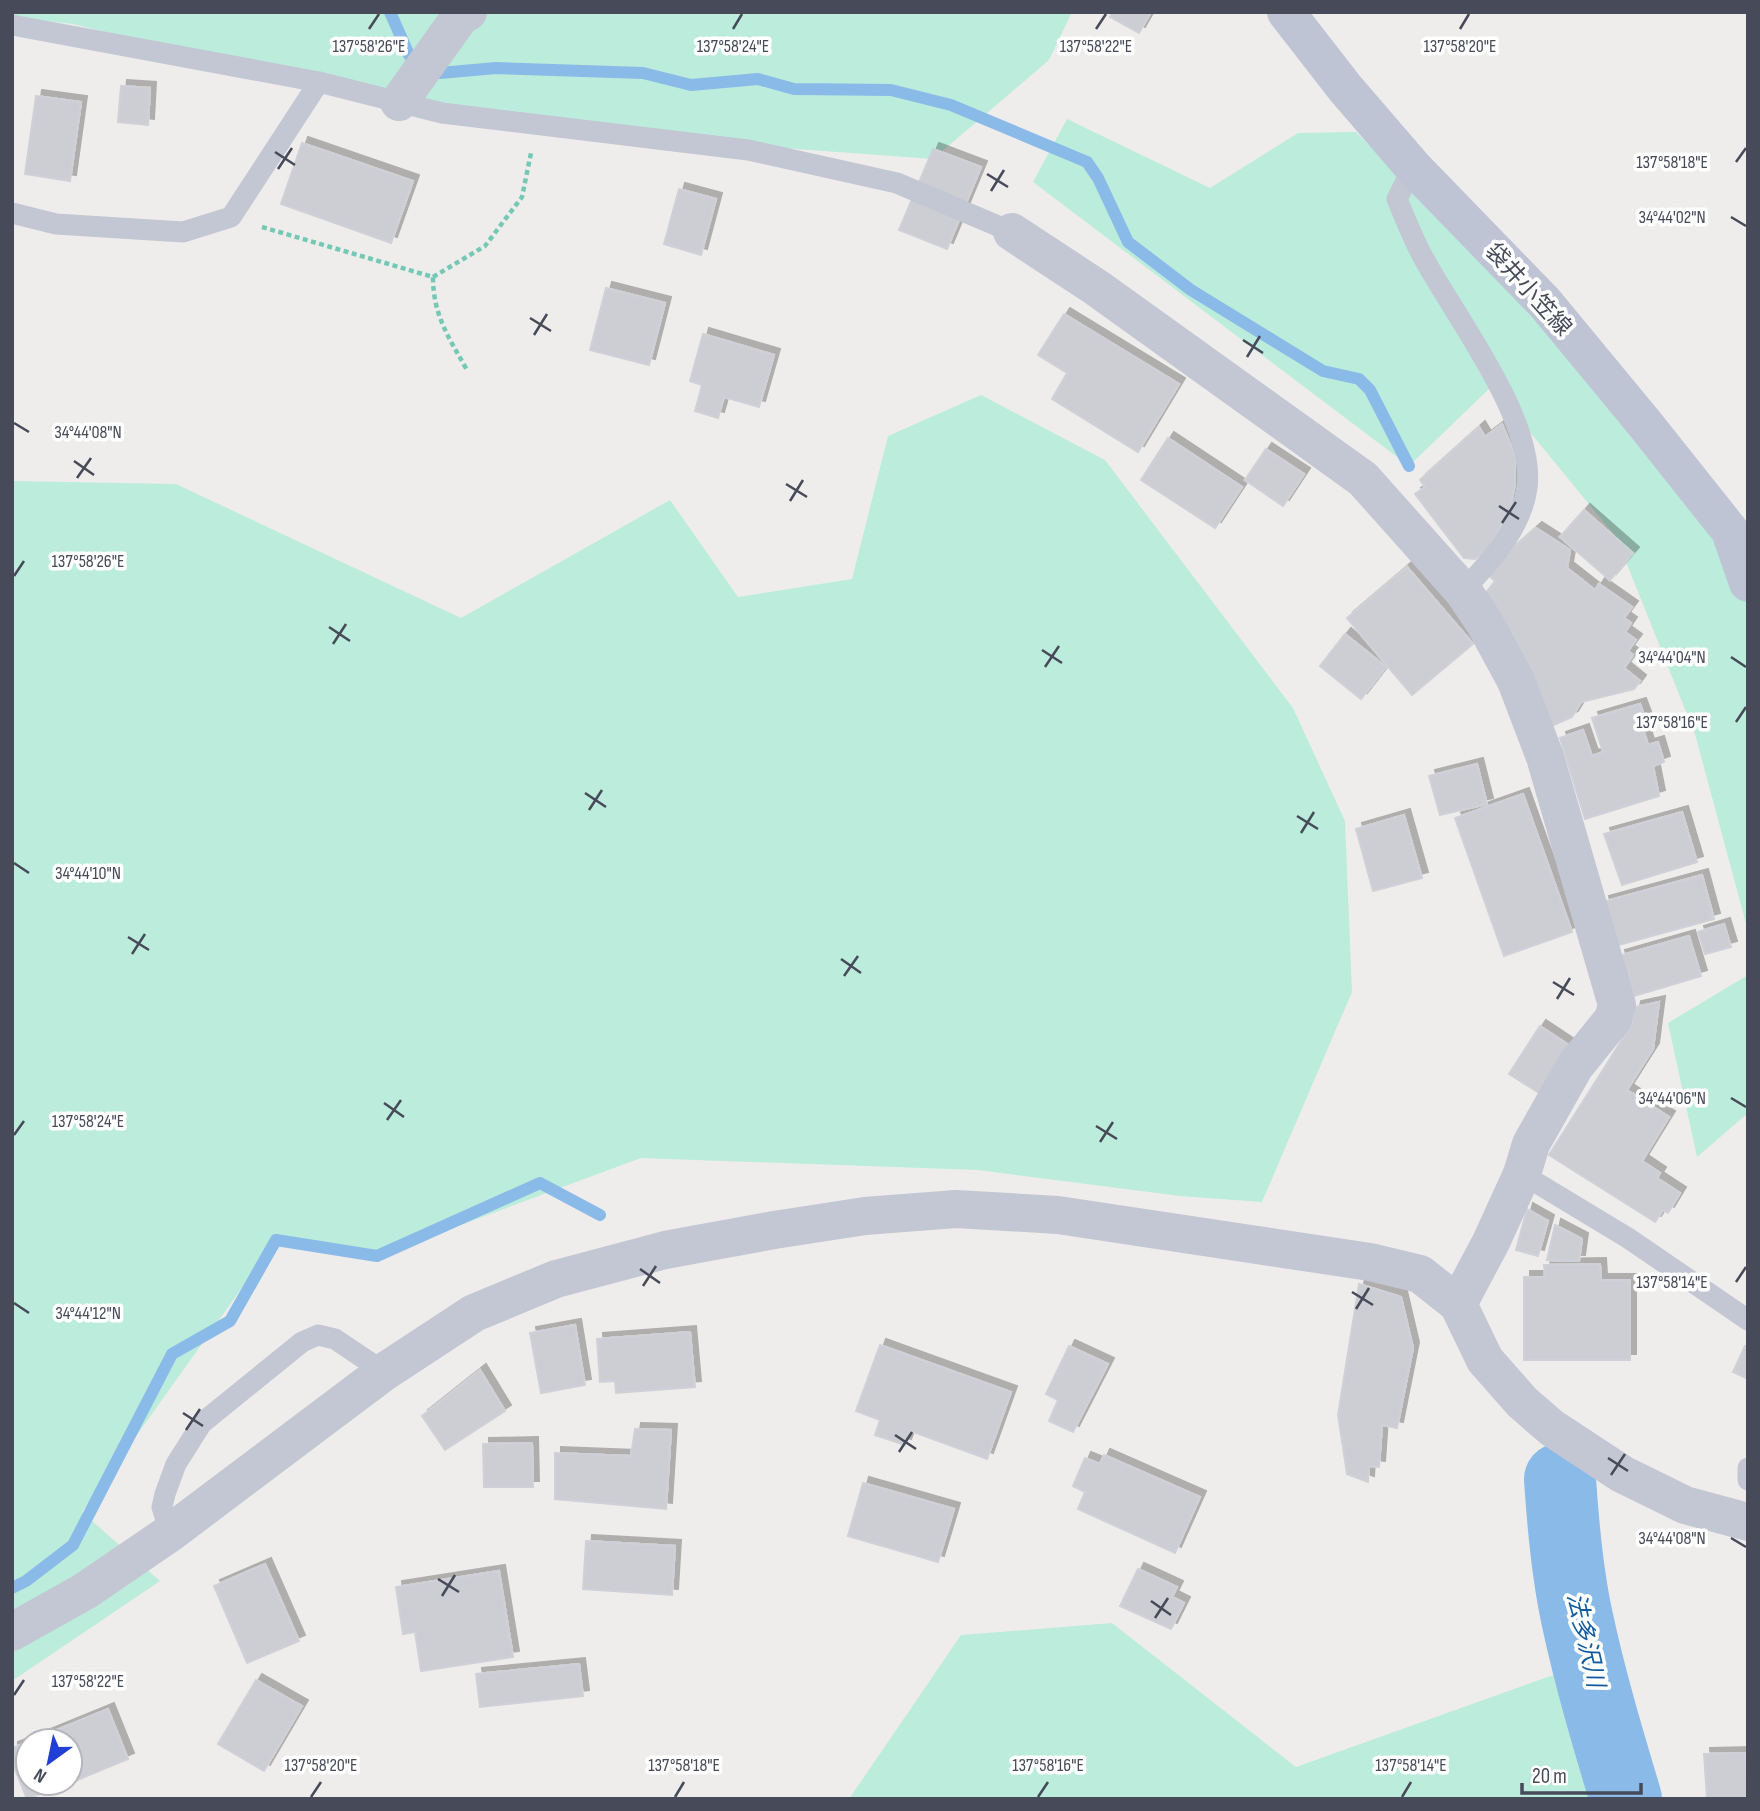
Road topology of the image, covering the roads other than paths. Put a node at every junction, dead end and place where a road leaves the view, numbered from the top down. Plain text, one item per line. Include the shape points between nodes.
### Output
1 (468, 12) edge
2 (1286, 12) edge
3 (12, 25) edge
4 (319, 82) junction
5 (400, 102) junction
6 (1413, 167) junction
7 (12, 213) edge
8 (1012, 232) joint
9 (1748, 583) edge
10 (1463, 591) junction
11 (1522, 1174) junction
12 (1458, 1304) junction
13 (1748, 1321) edge
14 (384, 1372) junction
15 (1748, 1468) edge
16 (1748, 1480) edge
17 (1748, 1522) edge
18 (170, 1533) junction
19 (12, 1632) edge

1 - 5 street
2 - 6 main road, 袋井小笠線
3 - 4 lane
4 - 5 lane
4 - 7 lane via 231,217 183,232 56,225
5 - 8 lane via 442,113 748,150 897,183
6 - 9 main road, 袋井小笠線 via 1545,303 1645,424 1730,531
6 - 10 lane via 1397,199 1422,255 1510,404 1528,462 1527,489 1506,542
8 - 10 street via 1363,478
10 - 11 street via 1516,681 1531,719 1617,1005 1613,1019 1575,1066 1531,1144
11 - 12 street
11 - 13 lane via 1628,1238
12 - 14 street via 1420,1275 1370,1262 1058,1215 956,1209 774,1230 665,1250 556,1279 474,1313
12 - 17 street via 1485,1360 1552,1428 1622,1474 1685,1506
14 - 18 street
14 - 18 lane via 335,1339 318,1335 302,1342 202,1423 165,1494 162,1507
15 - 16 lane
18 - 19 street via 85,1591

